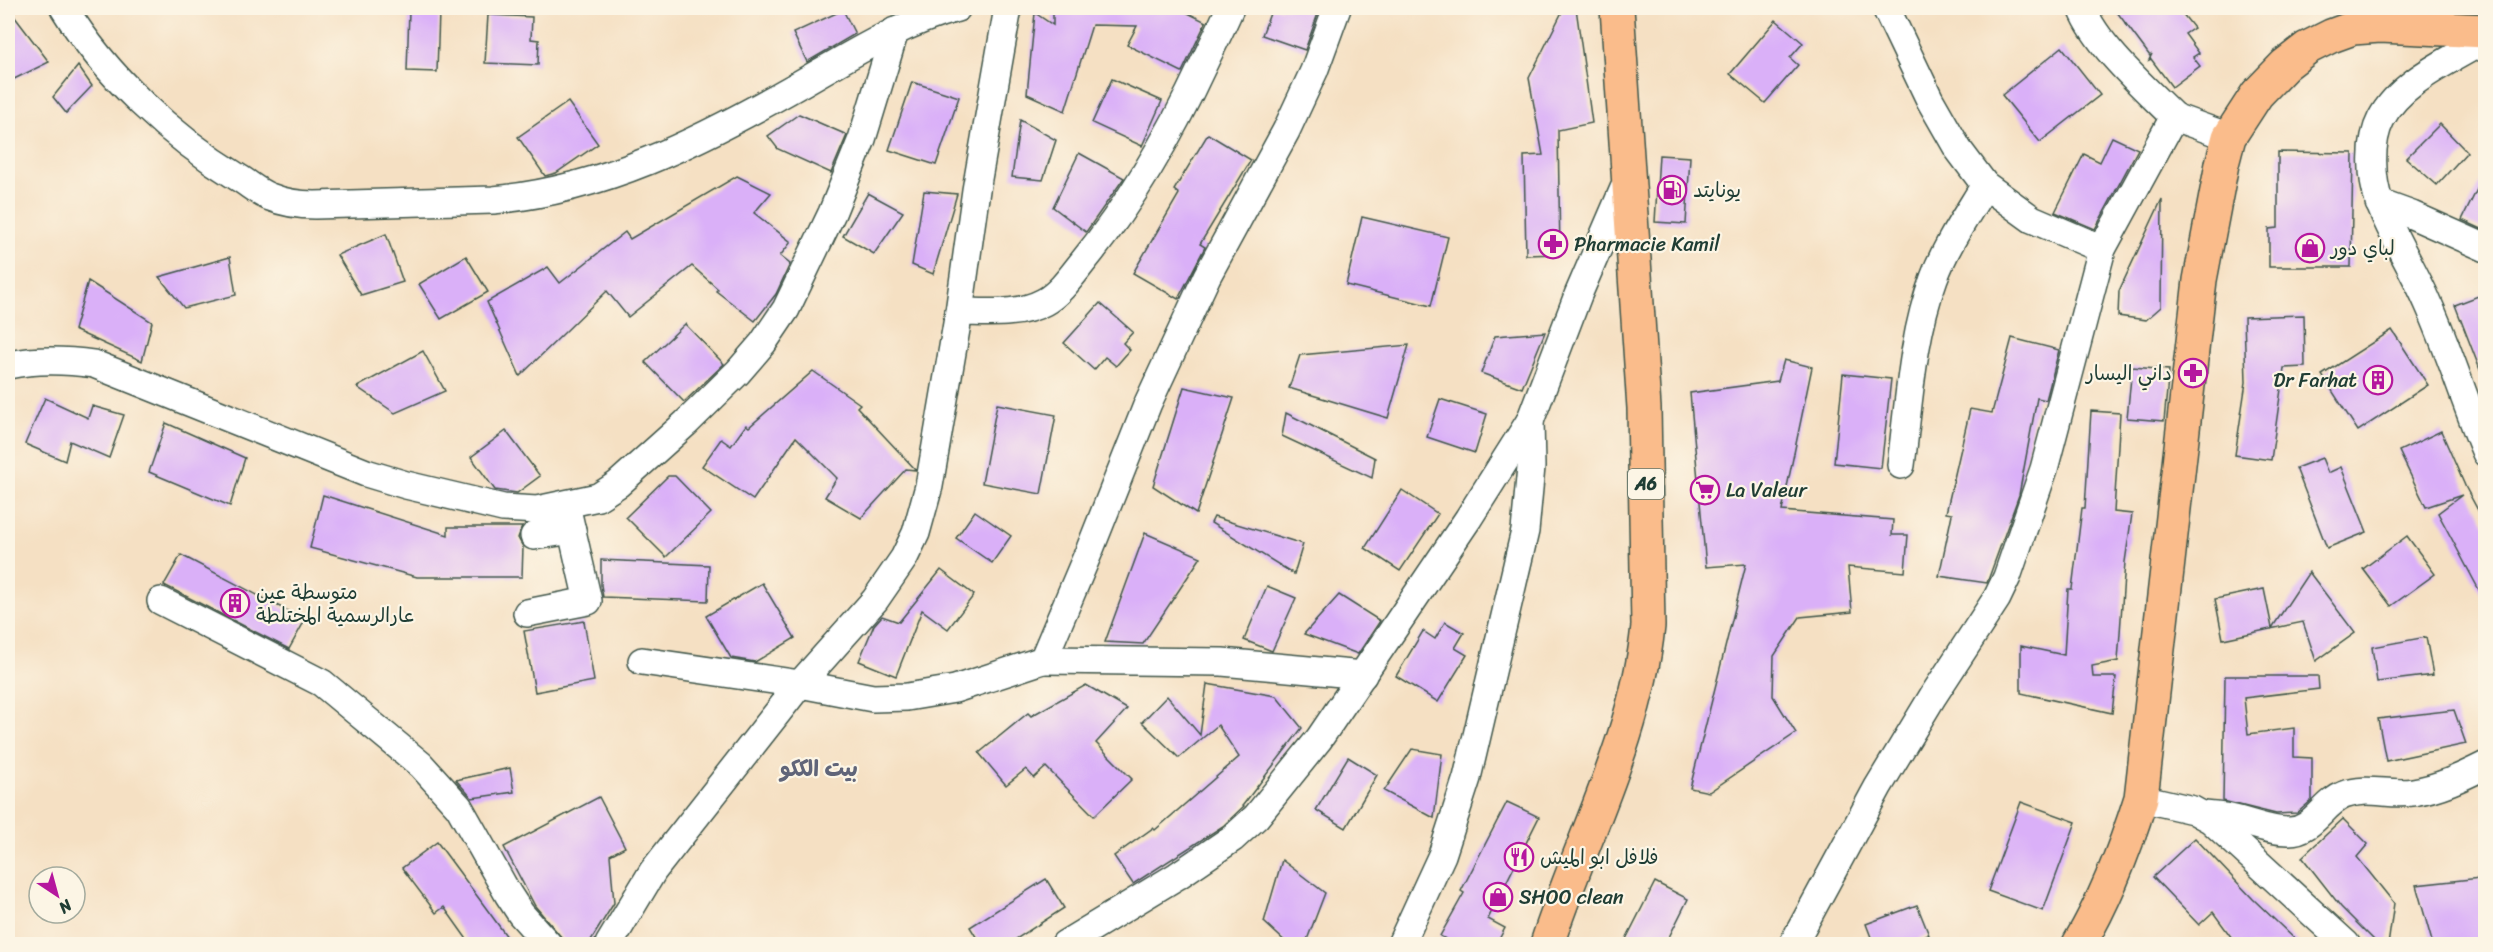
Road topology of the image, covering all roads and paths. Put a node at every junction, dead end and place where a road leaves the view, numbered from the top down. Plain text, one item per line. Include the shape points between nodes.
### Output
1 (64, 8) edge
2 (957, 8) edge
3 (1008, 8) edge
4 (1230, 8) edge
5 (1337, 8) edge
6 (1617, 8) edge
7 (1886, 8) edge
8 (2082, 8) edge
9 (895, 31) junction
10 (2486, 31) edge
11 (2486, 39) edge
12 (2174, 117) junction
13 (2229, 137) junction
14 (1628, 178) junction
15 (1985, 185) junction
16 (2379, 203) junction
17 (2486, 248) edge
18 (2102, 249) junction
19 (959, 312) junction
20 (8, 365) edge
21 (1530, 422) junction
22 (2486, 453) edge
23 (1900, 465) dead end
24 (569, 518) junction
25 (534, 536) dead end
26 (161, 601) dead end
27 (527, 613) dead end
28 (1043, 660) junction
29 (642, 661) dead end
30 (1364, 675) junction
31 (800, 684) junction
32 (2486, 765) edge
33 (2141, 798) junction
34 (2203, 815) junction
35 (2333, 941) edge
36 (548, 945) edge
37 (609, 945) edge
38 (1065, 945) edge
39 (1401, 945) edge
40 (1547, 945) edge
41 (1792, 945) edge
42 (2079, 945) edge

1 - 9 street via 105,64 189,144 269,197 315,205 492,200 578,186 691,142
2 - 9 street
3 - 19 street
4 - 19 street via 1184,107 1146,174 1068,279 1046,301 1028,309
5 - 28 street via 1294,114 1207,276 1148,403
6 - 14 highway, A6
7 - 15 street via 1930,100
8 - 12 street via 2114,56
9 - 24 street via 862,139 786,309 738,372 686,423 618,484
10 - 13 highway via 2380,26 2354,28 2331,36 2285,65 2257,94
11 - 16 street via 2423,78 2390,104 2375,138 2373,158
12 - 13 street
12 - 18 street
13 - 33 highway via 2200,280
14 - 21 street
14 - 40 highway, A6 via 1644,432 1649,594 1645,657 1613,771
15 - 18 street via 2032,219
15 - 23 street via 1941,260 1926,303 1917,337
16 - 17 street
16 - 22 street via 2427,300
18 - 41 street via 2044,469 2007,577 1878,787
19 - 31 street via 916,533 875,600
20 - 24 street via 47,360 94,364 342,464 406,485 503,508 537,510
21 - 30 street
21 - 39 street via 1532,467 1525,531 1467,777 1442,855
24 - 25 street
24 - 27 street via 588,601
26 - 36 street via 322,683 421,765 459,807 513,901
28 - 30 street via 1222,662
28 - 31 street via 955,689 907,698 873,699
29 - 31 street
30 - 38 street via 1256,817 1211,854
31 - 37 street via 653,871
32 - 34 street via 2446,784 2411,793 2375,790 2343,795 2298,830 2278,830
33 - 34 street
33 - 42 highway via 2127,843
34 - 35 street via 2219,826

